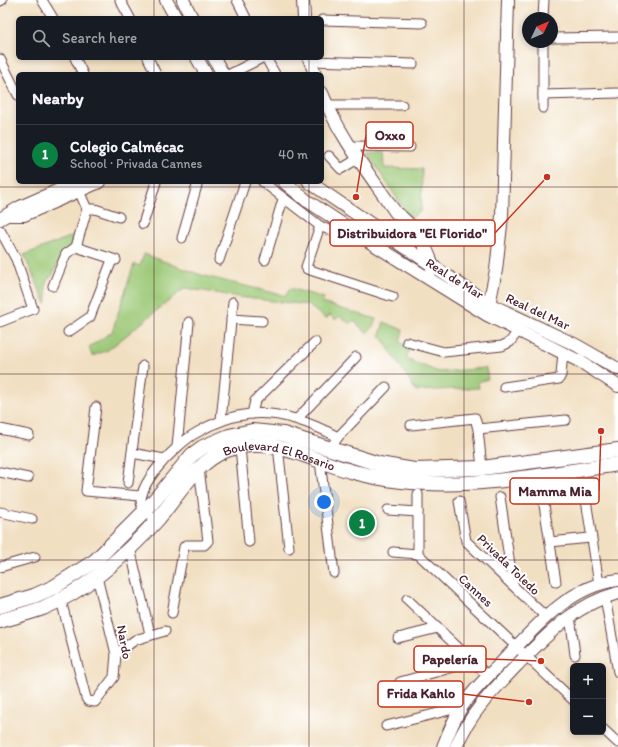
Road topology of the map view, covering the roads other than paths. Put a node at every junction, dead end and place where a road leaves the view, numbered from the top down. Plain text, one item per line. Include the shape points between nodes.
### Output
1 (42, 0) edge
2 (120, 0) edge
3 (166, 0) edge
4 (183, 0) edge
5 (237, 0) edge
6 (303, 0) edge
7 (508, 0) edge
8 (544, 0) edge
9 (543, 12) edge
10 (52, 16) edge
11 (129, 16) edge
12 (175, 16) edge
13 (191, 16) edge
14 (245, 16) edge
15 (304, 16) edge
16 (324, 20) edge
17 (422, 23) dead end
18 (618, 37) edge
19 (558, 38) edge
20 (542, 48) edge
21 (0, 59) edge
22 (76, 60) edge
23 (149, 60) edge
24 (198, 60) edge
25 (215, 60) edge
26 (258, 60) edge
27 (267, 60) edge
28 (310, 60) edge
29 (413, 64) dead end
30 (82, 72) edge
31 (155, 72) edge
32 (205, 72) edge
33 (222, 72) edge
34 (234, 72) edge
35 (274, 72) edge
36 (314, 72) edge
37 (16, 91) edge
38 (618, 93) edge
39 (543, 95) junction
40 (324, 98) edge
41 (327, 105) junction
42 (402, 105) dead end
43 (543, 108) dead end
44 (351, 146) junction
45 (410, 147) dead end
46 (330, 156) dead end
47 (359, 158) junction
48 (155, 184) edge
49 (197, 184) edge
50 (244, 184) edge
51 (265, 184) edge
52 (286, 184) edge
53 (311, 184) edge
54 (73, 185) edge
55 (283, 199) junction
56 (87, 209) junction
57 (119, 216) dead end
58 (5, 217) edge
59 (143, 224) dead end
60 (320, 226) junction
61 (0, 230) edge
62 (182, 238) dead end
63 (365, 239) junction
64 (76, 247) junction
65 (219, 260) dead end
66 (265, 260) dead end
67 (429, 263) junction
68 (428, 277) junction
69 (53, 286) dead end
70 (393, 297) dead end
71 (233, 302) dead end
72 (488, 309) junction
73 (231, 319) junction
74 (262, 321) dead end
75 (0, 322) edge
76 (189, 322) dead end
77 (518, 331) junction
78 (68, 332) dead end
79 (315, 342) dead end
80 (407, 342) dead end
81 (563, 353) junction
82 (356, 357) dead end
83 (143, 366) dead end
84 (618, 370) edge
85 (618, 386) edge
86 (386, 387) dead end
87 (504, 387) dead end
88 (96, 406) dead end
89 (252, 414) junction
90 (297, 419) junction
91 (221, 420) junction
92 (566, 420) dead end
93 (411, 425) dead end
94 (478, 428) junction
95 (0, 429) edge
96 (29, 435) dead end
97 (338, 437) junction
98 (278, 446) junction
99 (176, 447) junction
100 (240, 447) junction
101 (330, 449) junction
102 (618, 450) edge
103 (132, 453) junction
104 (164, 459) junction
105 (320, 462) junction
106 (618, 464) edge
107 (199, 468) junction
108 (482, 468) junction
109 (0, 472) edge
110 (28, 478) dead end
111 (128, 483) dead end
112 (584, 487) dead end
113 (542, 492) dead end
114 (418, 494) dead end
115 (140, 496) junction
116 (500, 498) dead end
117 (459, 501) dead end
118 (388, 510) dead end
119 (145, 511) junction
120 (0, 512) edge
121 (418, 512) junction
122 (32, 519) dead end
123 (158, 519) junction
124 (590, 538) junction
125 (249, 542) dead end
126 (550, 542) junction
127 (130, 548) junction
128 (289, 548) dead end
129 (393, 552) dead end
130 (418, 554) junction
131 (36, 557) dead end
132 (0, 567) edge
133 (334, 573) dead end
134 (97, 577) junction
135 (618, 580) edge
136 (556, 582) dead end
137 (599, 584) junction
138 (512, 585) junction
139 (618, 593) edge
140 (605, 597) junction
141 (408, 599) dead end
142 (61, 600) junction
143 (0, 606) edge
144 (172, 613) dead end
145 (570, 615) junction
146 (546, 617) junction
147 (0, 622) edge
148 (438, 628) junction
149 (165, 631) dead end
150 (150, 634) junction
151 (398, 638) dead end
152 (517, 646) junction
153 (116, 654) junction
154 (526, 656) junction
155 (575, 656) dead end
156 (472, 662) junction
157 (618, 672) edge
158 (488, 676) junction
159 (400, 682) dead end
160 (572, 699) edge
161 (462, 707) junction
162 (386, 726) dead end
163 (606, 732) edge
164 (618, 743) edge
165 (443, 747) edge
166 (456, 747) edge

1 - 10 street
2 - 11 street
3 - 12 street
4 - 13 street
5 - 14 street
6 - 15 street
7 - 72 street via 502,216
8 - 9 street
16 - 17 street
18 - 19 street
20 - 39 street
21 - 37 street
22 - 30 street
23 - 31 street
24 - 32 street
25 - 33 street
26 - 34 street
27 - 35 street
28 - 29 street
28 - 36 street
38 - 39 street
39 - 43 street
40 - 41 street
41 - 42 street
41 - 44 street
44 - 45 street
44 - 47 street
46 - 47 street via 341,169
47 - 67 street via 396,213 402,217 428,252
48 - 59 street
49 - 62 street
50 - 65 street
51 - 55 street
52 - 63 street, Real de Mar
53 - 67 street, Real del Mar
54 - 56 street
54 - 58 street via 24,215
55 - 60 street
55 - 66 street
56 - 57 street
56 - 64 street
60 - 63 street
60 - 70 street via 306,268
61 - 75 street via 16,259 33,309
63 - 68 street, Real de Mar
64 - 69 street via 66,254
64 - 78 street via 114,260 90,317
67 - 68 street
67 - 72 street, Real del Mar
68 - 72 street, Real de Mar
71 - 73 street
72 - 77 street, Real de Mar
72 - 84 street, Real del Mar via 576,345
73 - 74 street
73 - 91 street
76 - 99 street
77 - 80 street via 507,344 444,352
77 - 81 street, Real de Mar
79 - 89 street via 256,401
81 - 85 street, Real de Mar
81 - 87 street via 559,379
82 - 90 street
83 - 103 street
86 - 97 street
88 - 115 street via 86,491
89 - 90 street
89 - 91 street
90 - 97 street
91 - 99 street via 194,433
92 - 94 street
93 - 94 street via 473,418 477,420
94 - 108 street
95 - 96 street
97 - 101 street
98 - 100 main road, Boulevard El Rosario via 257,444
98 - 105 main road, Boulevard El Rosario
98 - 128 street
99 - 104 street
100 - 107 main road, Boulevard El Rosario via 218,454
100 - 125 street
101 - 108 main road, Boulevard El Rosario via 402,469
101 - 119 main road, Boulevard El Rosario via 289,435 271,432 252,431 229,436 203,447 192,455
102 - 108 main road, Boulevard El Rosario
103 - 104 street
103 - 111 street
104 - 115 street
105 - 106 main road, Boulevard El Rosario via 375,478 436,484 498,481
105 - 133 street
107 - 123 main road, Boulevard El Rosario
107 - 144 street via 208,541 204,545 184,547
109 - 110 street
112 - 124 street
113 - 126 street
114 - 121 street
115 - 119 street via 140,504
116 - 138 street
117 - 138 street, Privada Toledo via 466,541
118 - 121 street
119 - 123 street
119 - 143 main road, Boulevard El Rosario via 114,544 83,570 34,596
120 - 122 street
121 - 130 street
123 - 127 main road, Boulevard El Rosario
124 - 126 street
124 - 137 street
126 - 136 street
127 - 134 main road, Boulevard El Rosario
127 - 150 street
129 - 130 street
130 - 152 street, Cannes
131 - 132 street
134 - 142 main road, Boulevard El Rosario
134 - 153 street, Nardo
135 - 137 street
137 - 146 street via 574,597
138 - 146 street, Privada Toledo
139 - 140 street
140 - 145 street
140 - 157 street
141 - 148 street
142 - 147 main road, Boulevard El Rosario
142 - 153 street, Nardo via 86,698 92,702 98,700 114,677
145 - 154 street via 552,629
145 - 155 street
146 - 152 street
148 - 151 street
148 - 156 street
149 - 150 street
150 - 153 street via 135,640
152 - 154 street, Cannes
152 - 158 street
154 - 160 street, Cannes
154 - 166 street via 479,706
156 - 158 street
156 - 159 street
158 - 161 street
161 - 162 street
161 - 165 street
163 - 164 street

